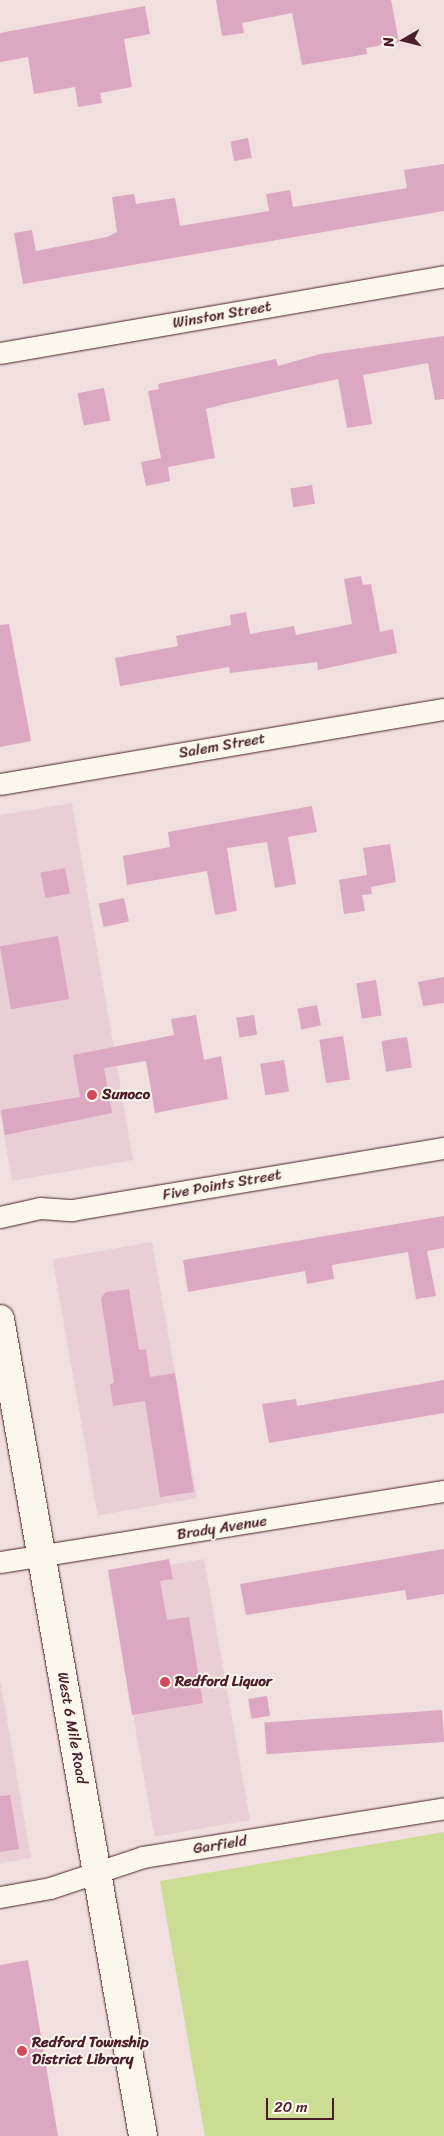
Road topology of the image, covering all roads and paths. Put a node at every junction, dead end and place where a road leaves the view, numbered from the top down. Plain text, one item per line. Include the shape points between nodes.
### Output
1 (444, 276) edge
2 (0, 353) edge
3 (444, 709) edge
4 (0, 784) edge
5 (444, 1148) edge
6 (0, 1217) edge
7 (0, 1319) edge
8 (444, 1491) edge
9 (40, 1556) junction
10 (0, 1562) edge
11 (444, 1808) edge
12 (98, 1871) junction
13 (0, 1897) edge
14 (143, 2136) edge

1 - 2 street, Winston Street
3 - 4 street, Salem Street
5 - 6 street, Five Points Street via 72,1210 40,1208
7 - 9 main road, West 6 Mile Road
8 - 9 street, Brady Avenue
9 - 10 street, Brady Avenue
9 - 12 main road, West 6 Mile Road
11 - 12 street, Garfield via 143,1857
12 - 13 street, Garfield via 50,1888
12 - 14 main road, West 6 Mile Road

